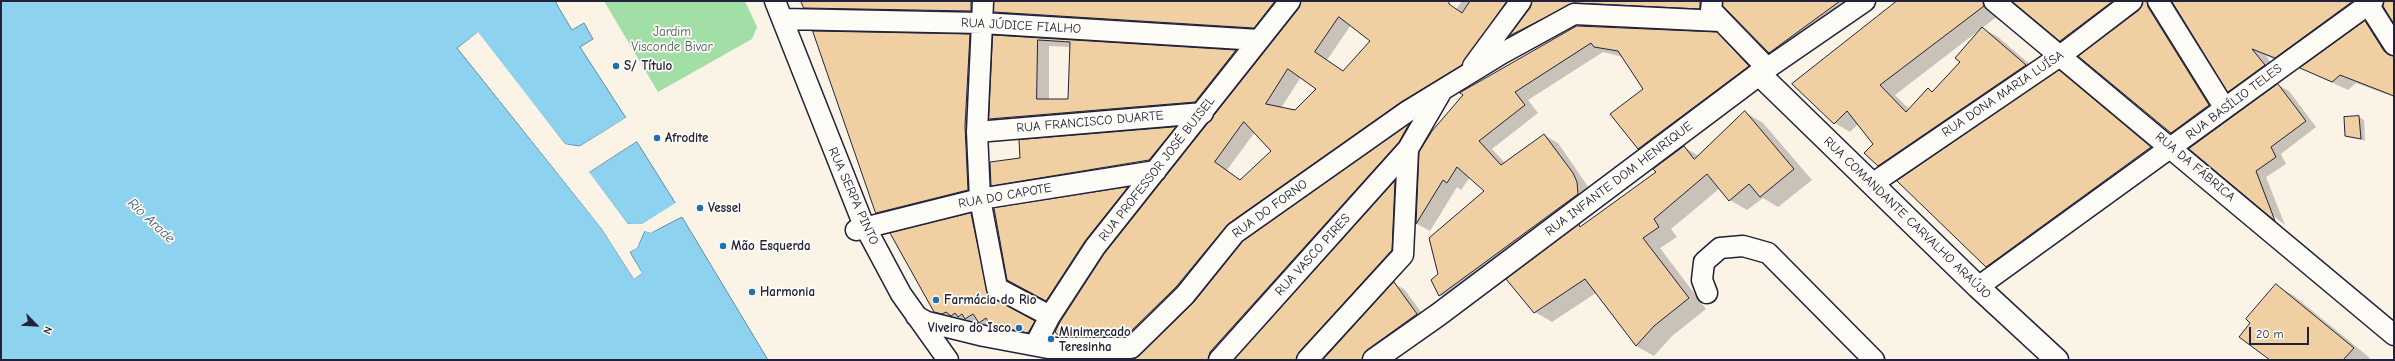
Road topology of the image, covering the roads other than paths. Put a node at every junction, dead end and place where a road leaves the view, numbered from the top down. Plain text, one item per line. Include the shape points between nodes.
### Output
1 (775, 1) edge
2 (983, 1) edge
3 (1290, 1) edge
4 (1521, 1) edge
5 (1712, 1) edge
6 (1865, 1) edge
7 (1994, 1) edge
8 (2132, 1) edge
9 (2158, 1) edge
10 (2369, 2) edge
11 (1579, 7) edge
12 (783, 19) junction
13 (1720, 21) junction
14 (982, 23) junction
15 (1259, 40) junction
16 (2394, 46) edge
17 (2060, 56) junction
18 (1763, 71) junction
19 (1463, 78) junction
20 (1441, 91) junction
21 (2224, 108) junction
22 (1203, 113) junction
23 (977, 132) junction
24 (2172, 148) junction
25 (1408, 149) junction
26 (1156, 171) junction
27 (1872, 184) junction
28 (980, 199) junction
29 (861, 229) junction
30 (1978, 287) junction
31 (1707, 293) dead end
32 (916, 316) junction
33 (1050, 316) junction
34 (2394, 335) edge
35 (984, 336) junction
36 (1031, 350) edge
37 (941, 358) edge
38 (1074, 360) edge
39 (1219, 360) edge
40 (1307, 360) edge
41 (1374, 360) edge
42 (1874, 360) edge
43 (2058, 360) edge

1 - 12 street, RUA SERPA PINTO
2 - 14 street
3 - 15 street, RUA PROFESSOR JOSÉ BUISEL
4 - 19 street
5 - 13 street via 1711,10
6 - 18 street, RUA INFANTE DOM HENRIQUE
7 - 17 street, RUA DA FÁBRICA
8 - 17 street, RUA DONA MARIA LUÍSA
9 - 21 street
10 - 16 street
10 - 21 street, RUA BASÍLIO TELES
11 - 13 street
11 - 19 street, RUA DO FORNO
12 - 14 street, RUA JÚDICE FIALHO
12 - 29 street, RUA SERPA PINTO
13 - 18 street
14 - 15 street, RUA JÚDICE FIALHO
14 - 23 street
15 - 22 street, RUA PROFESSOR JOSÉ BUISEL
17 - 24 street, RUA DA FÁBRICA
17 - 27 street, RUA DONA MARIA LUÍSA
18 - 27 main road, RUA COMANDANTE CARVALHO ARAÚJO
18 - 41 main road, RUA INFANTE DOM HENRIQUE via 1438,315
19 - 20 street, RUA DO FORNO
20 - 25 street
20 - 36 street, RUA DO FORNO via 1408,111 1235,233 1185,296 1131,348
21 - 24 street, RUA BASÍLIO TELES
22 - 23 street, RUA FRANCISCO DUARTE
22 - 26 street, RUA PROFESSOR JOSÉ BUISEL
23 - 28 street
24 - 30 street, RUA BASÍLIO TELES
24 - 34 street, RUA DA FÁBRICA
25 - 39 street, RUA VASCO PIRES
25 - 40 street via 1403,255
26 - 28 street, RUA DO CAPOTE
26 - 33 street, RUA PROFESSOR JOSÉ BUISEL via 1095,247
27 - 30 main road, RUA COMANDANTE CARVALHO ARAÚJO
28 - 29 street, RUA DO CAPOTE
28 - 33 street via 997,288
29 - 32 street, RUA SERPA PINTO
29 - 37 street, RUA SERPA PINTO via 887,292
30 - 43 main road, RUA COMANDANTE CARVALHO ARAÚJO
31 - 42 street via 1702,280 1704,262 1720,248 1743,246 1768,253
32 - 35 street via 927,322
32 - 37 street, RUA SERPA PINTO
33 - 36 street, RUA PROFESSOR JOSÉ BUISEL
35 - 36 street
35 - 37 street via 954,337 944,348
36 - 38 street

